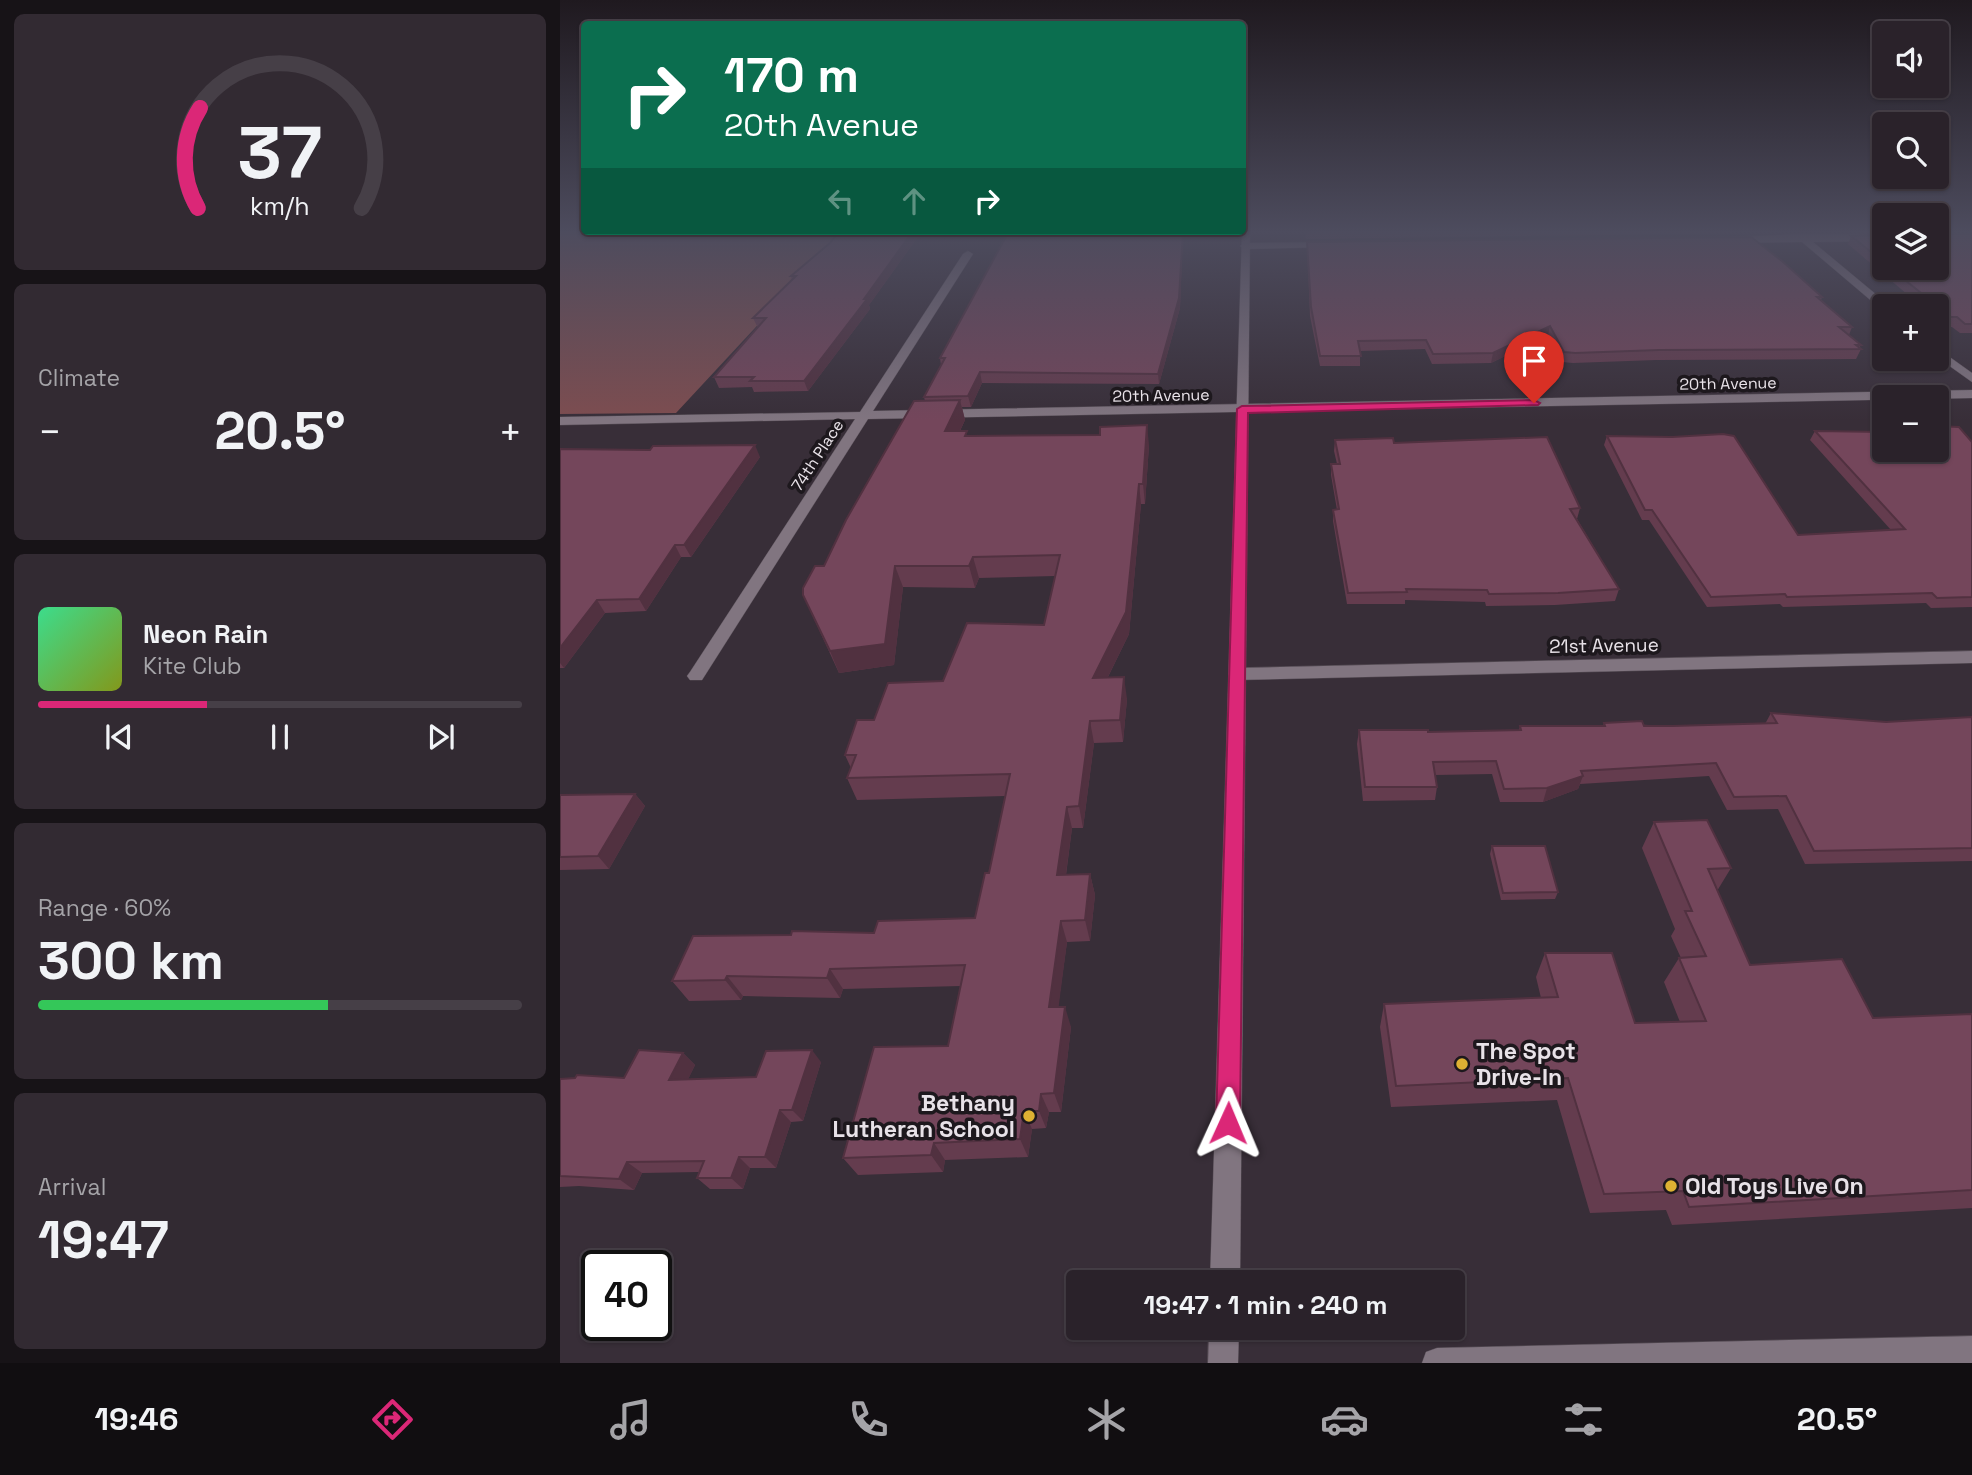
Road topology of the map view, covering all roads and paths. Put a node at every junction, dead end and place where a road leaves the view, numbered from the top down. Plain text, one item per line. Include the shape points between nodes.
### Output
1 (942, 294) edge
2 (1244, 294) edge
3 (1949, 361) edge
4 (1972, 364) edge
5 (1954, 365) junction
6 (1972, 379) edge
7 (1972, 394) edge
8 (1242, 409) junction
9 (863, 417) junction
10 (560, 421) edge
11 (1972, 657) edge
12 (1237, 674) junction
13 (696, 676) dead end
14 (1225, 1270) edge
15 (1224, 1340) edge
16 (1972, 1350) edge
17 (1223, 1363) edge
18 (1437, 1363) edge

1 - 9 street, 74th Place
2 - 8 street
3 - 5 street
4 - 5 street
5 - 6 street
7 - 8 street, 20th Avenue
8 - 9 street, 20th Avenue
8 - 12 street
9 - 10 street, 20th Avenue
9 - 13 street, 74th Place
11 - 12 street, 21st Avenue
12 - 14 street
15 - 17 street
16 - 18 street

